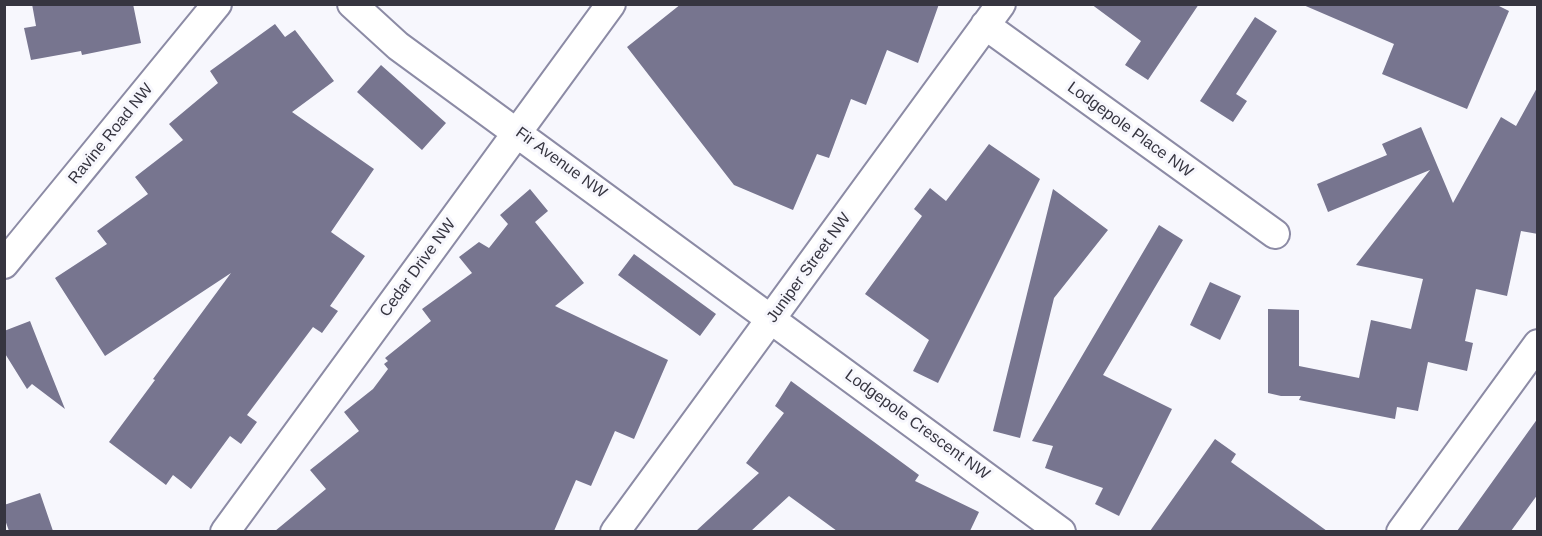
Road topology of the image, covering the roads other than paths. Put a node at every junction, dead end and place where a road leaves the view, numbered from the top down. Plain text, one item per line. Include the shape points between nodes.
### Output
1 (217, 4) edge
2 (352, 4) edge
3 (611, 4) edge
4 (993, 15) edge
5 (518, 132) junction
6 (1275, 234) dead end
7 (4, 264) edge
8 (772, 319) junction
9 (1538, 344) edge
10 (225, 531) edge
11 (615, 531) edge
12 (1061, 531) edge
13 (1401, 531) edge

1 - 7 street, Ravine Road NW
2 - 5 street, Fir Avenue NW via 398,46
3 - 5 street, Cedar Drive NW
4 - 6 street, Lodgepole Place NW
4 - 8 street, Juniper Street NW
5 - 8 street, Fir Avenue NW
5 - 10 street, Cedar Drive NW
8 - 11 street, Juniper Street NW
8 - 12 street, Lodgepole Crescent NW
9 - 13 street

